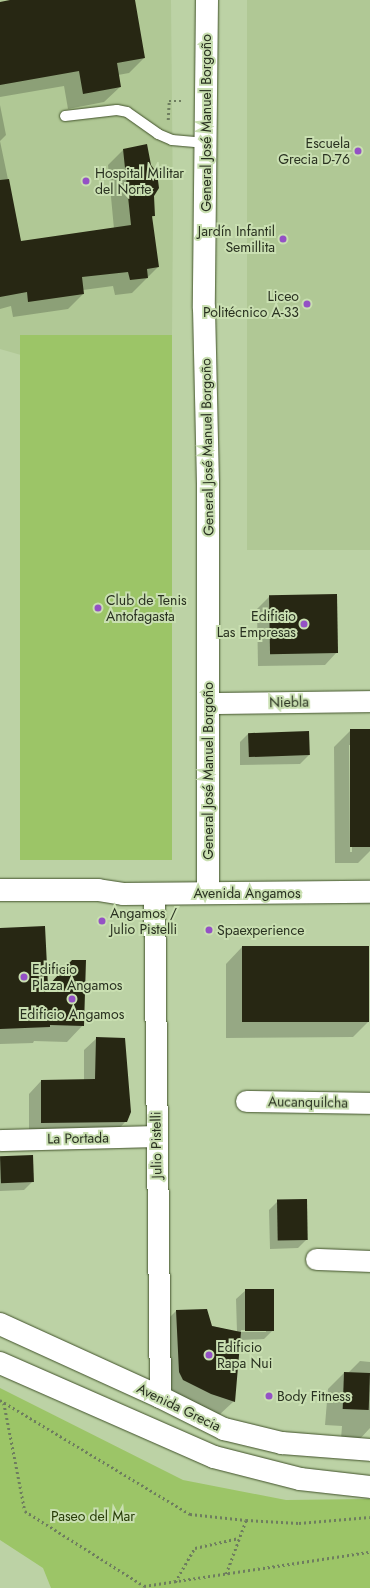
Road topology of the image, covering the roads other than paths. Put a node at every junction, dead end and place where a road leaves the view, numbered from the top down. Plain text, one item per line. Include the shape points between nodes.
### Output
1 (207, 0) edge
2 (65, 116) dead end
3 (206, 143) junction
4 (370, 701) edge
5 (208, 703) junction
6 (0, 890) edge
7 (370, 892) edge
8 (208, 893) junction
9 (123, 894) junction
10 (154, 894) junction
11 (0, 905) edge
12 (246, 1101) dead end
13 (370, 1103) edge
14 (156, 1136) junction
15 (0, 1140) edge
16 (316, 1259) dead end
17 (370, 1261) edge
18 (0, 1324) edge
19 (0, 1363) edge
20 (160, 1396) junction
21 (370, 1450) edge
22 (369, 1487) edge

1 - 3 main road, General José Manuel Borgoño
2 - 3 lane via 117,110 127,112 158,134 172,140
3 - 5 main road, General José Manuel Borgoño via 204,308 208,483
4 - 5 street, Niebla
5 - 8 main road, General José Manuel Borgoño
6 - 9 main road, Avenida Angamos via 98,890
7 - 8 main road, Avenida Angamos
8 - 10 main road, Avenida Angamos
9 - 10 main road, Avenida Angamos
9 - 11 main road, Avenida Angamos via 101,904
10 - 14 street, Julio Pistelli
12 - 13 street, Aucanquilcha
14 - 15 street, La Portada
14 - 20 street, Julio Pistelli
16 - 17 street
18 - 20 main road, Avenida Grecia
19 - 22 main road via 214,1456 300,1479
20 - 21 main road, Avenida Grecia via 224,1429 282,1443

